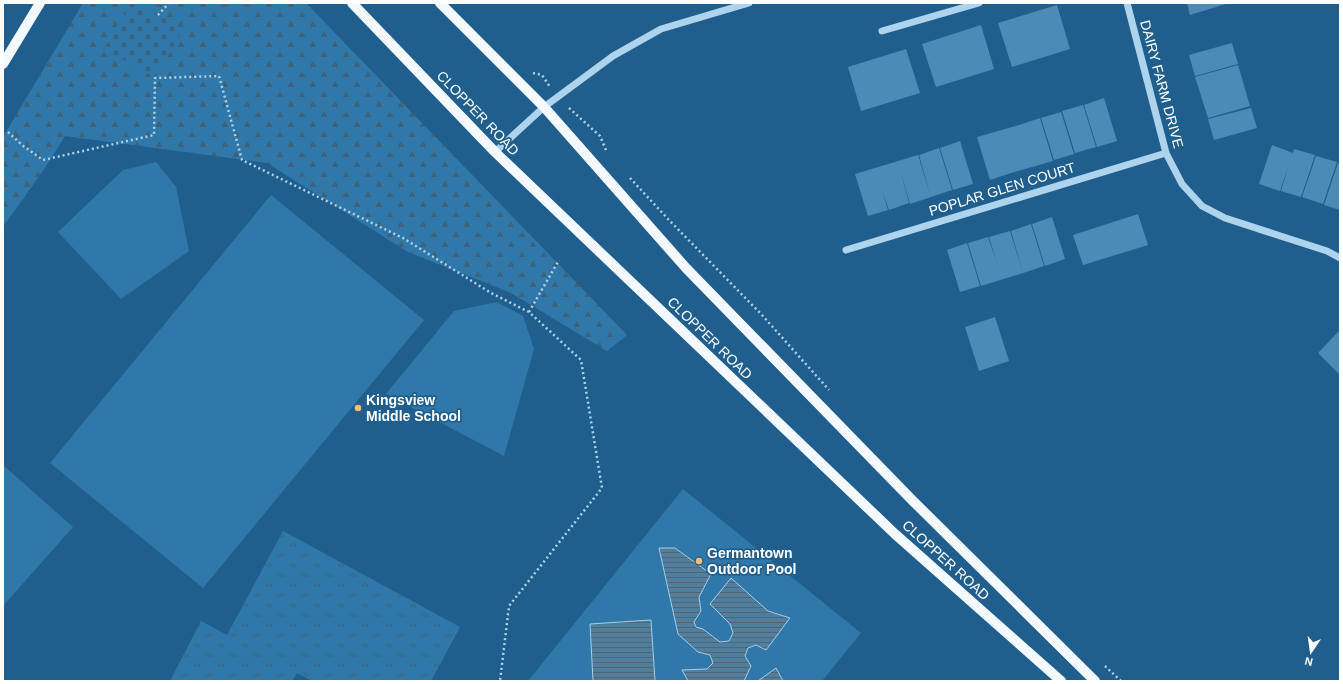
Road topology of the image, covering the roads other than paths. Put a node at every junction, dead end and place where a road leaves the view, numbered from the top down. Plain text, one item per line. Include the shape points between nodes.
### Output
1 (40, 3) edge
2 (352, 3) edge
3 (440, 3) edge
4 (749, 3) edge
5 (979, 3) edge
6 (1127, 3) edge
7 (882, 31) dead end
8 (3, 64) edge
9 (544, 107) junction
10 (495, 152) junction
11 (1166, 154) junction
12 (846, 250) dead end
13 (1340, 258) edge
14 (1061, 681) edge
15 (1095, 681) edge

1 - 8 main road
2 - 10 main road, CLOPPER ROAD
3 - 9 main road, CLOPPER ROAD
4 - 9 street via 661,30 613,56
5 - 7 street
6 - 11 street, DAIRY FARM DRIVE
9 - 10 street
9 - 15 main road, CLOPPER ROAD via 686,268 912,500
10 - 14 main road, CLOPPER ROAD via 895,534
11 - 12 street, POPLAR GLEN COURT
11 - 13 street, DAIRY FARM DRIVE via 1182,184 1202,206 1225,218 1327,251

